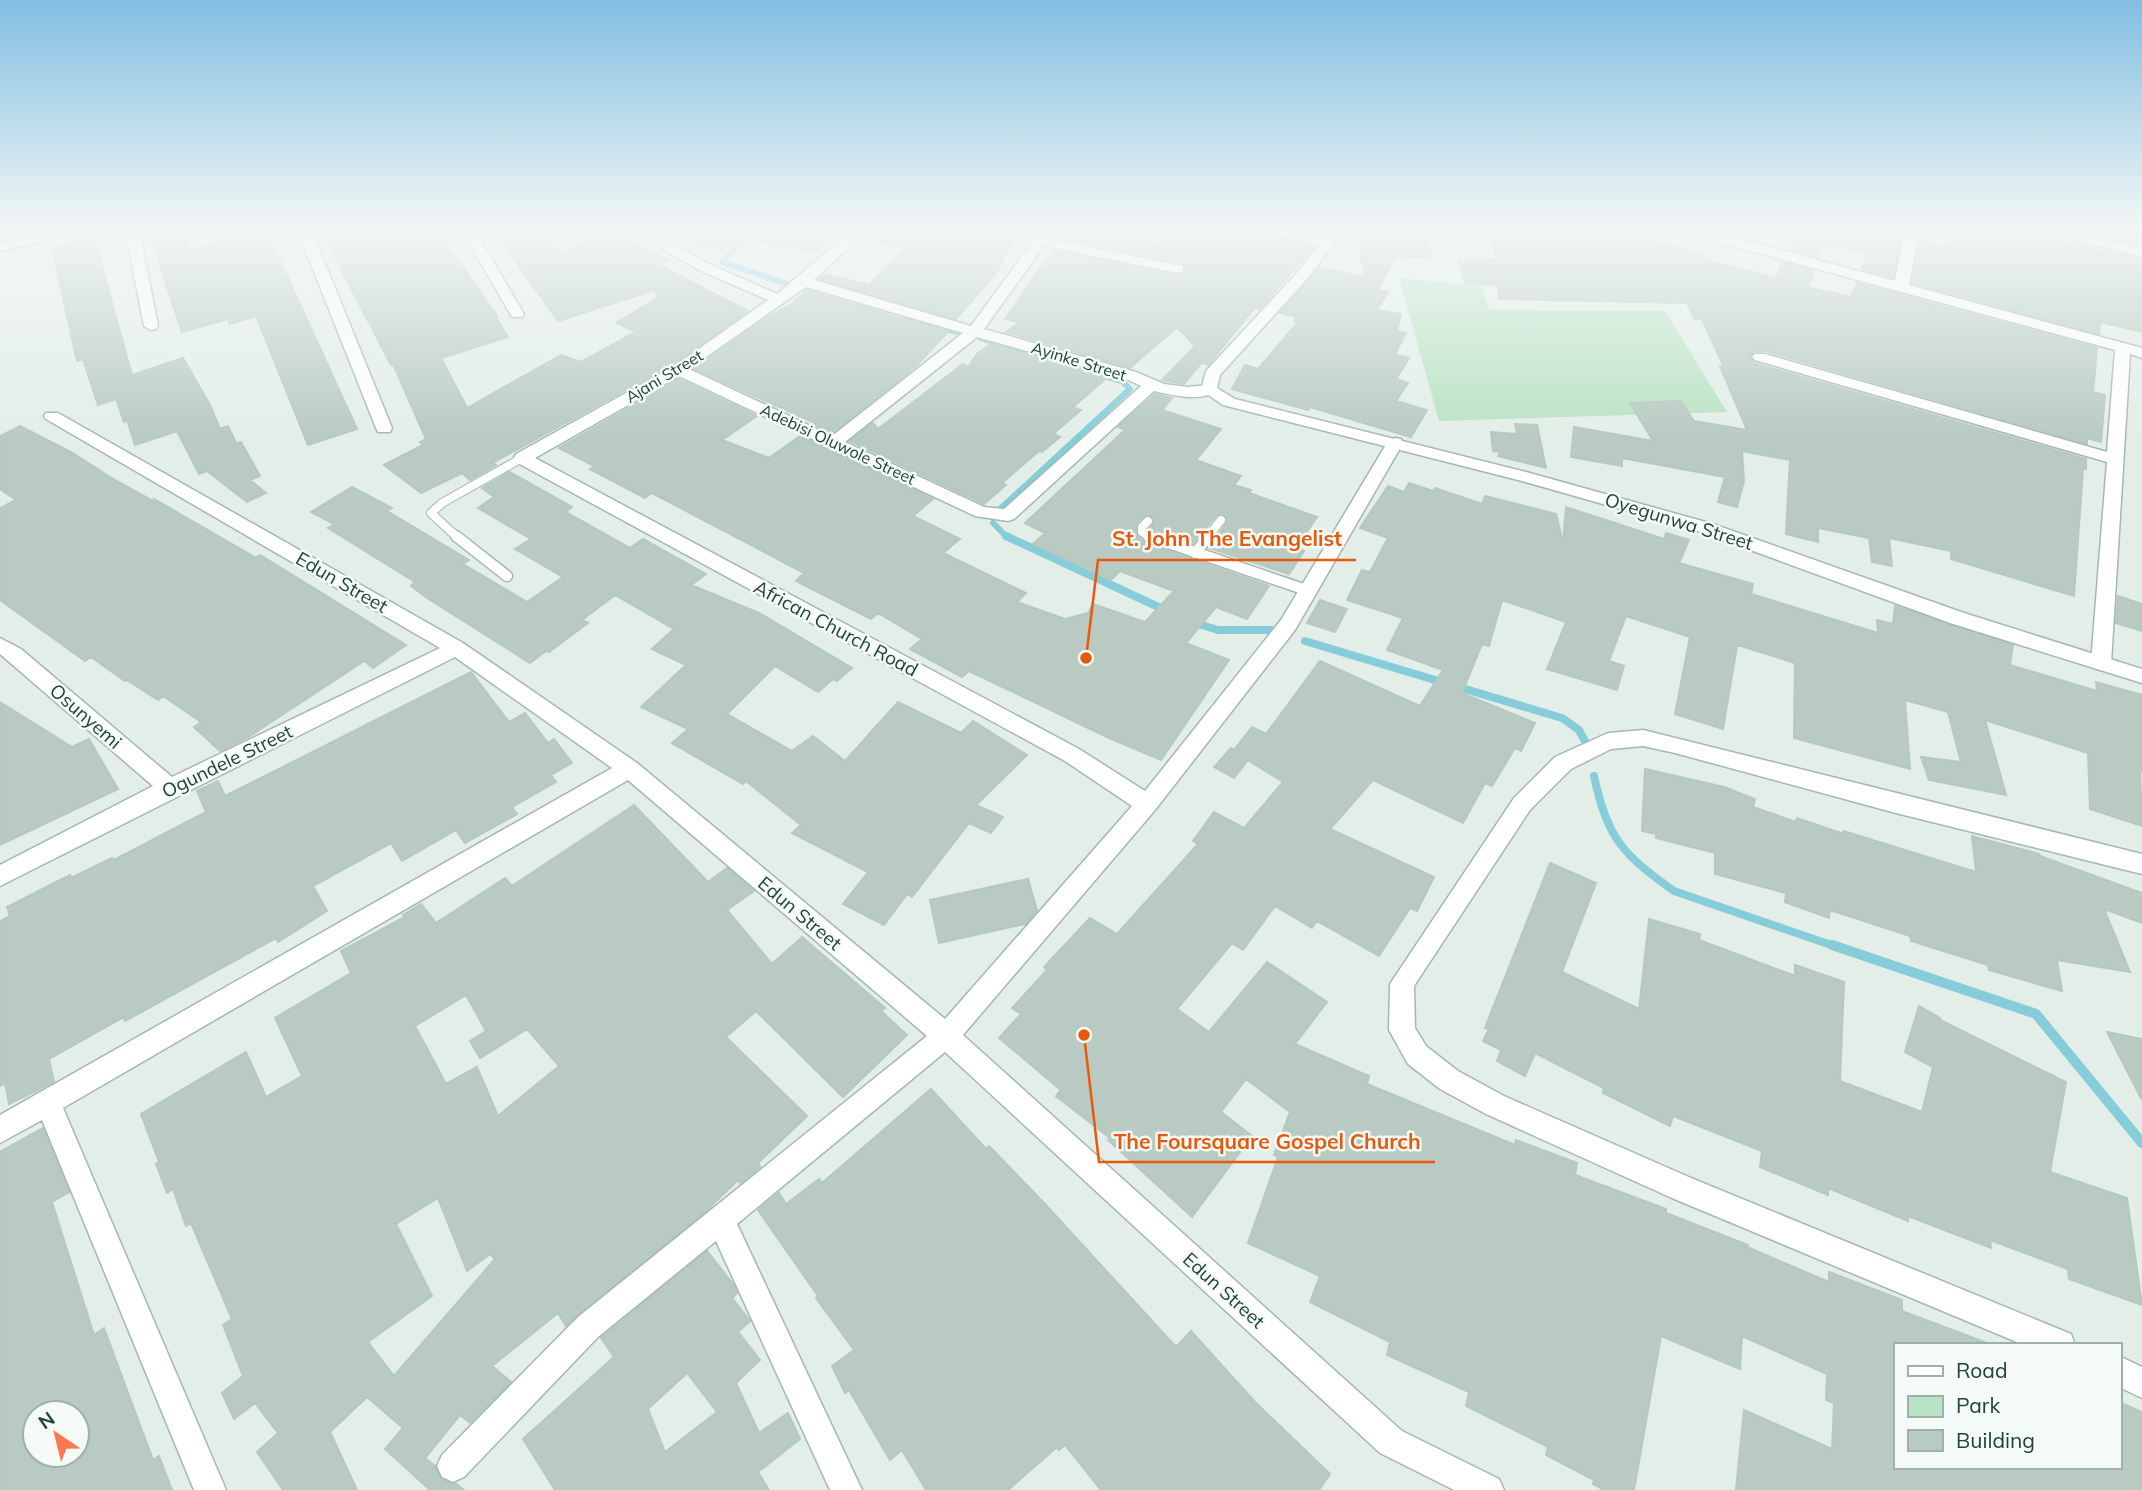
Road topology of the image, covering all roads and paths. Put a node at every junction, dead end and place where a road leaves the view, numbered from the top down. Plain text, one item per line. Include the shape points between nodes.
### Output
1 (146, 299) edge
2 (332, 299) edge
3 (508, 299) edge
4 (780, 299) edge
5 (839, 299) edge
6 (999, 299) edge
7 (1280, 299) edge
8 (1941, 299) edge
9 (517, 314) dead end
10 (151, 326) dead end
11 (976, 330) junction
12 (2123, 347) junction
13 (2142, 353) edge
14 (1760, 357) dead end
15 (678, 370) junction
16 (1150, 386) junction
17 (1209, 390) junction
18 (52, 416) dead end
19 (384, 428) dead end
20 (835, 442) junction
21 (1395, 443) junction
22 (522, 458) junction
23 (2114, 459) junction
24 (1221, 520) dead end
25 (1149, 521) dead end
26 (1195, 554) junction
27 (507, 576) dead end
28 (1310, 591) junction
29 (0, 645) edge
30 (456, 648) junction
31 (2101, 663) junction
32 (2142, 676) edge
33 (629, 769) junction
34 (170, 788) junction
35 (1147, 804) junction
36 (2142, 864) edge
37 (0, 876) edge
38 (946, 1036) junction
39 (48, 1104) junction
40 (0, 1130) edge
41 (720, 1219) junction
42 (2055, 1343) edge
43 (2121, 1372) edge
44 (2142, 1383) edge
45 (453, 1466) dead end
46 (210, 1490) edge
47 (846, 1490) edge
48 (1488, 1490) edge

1 - 10 street
2 - 19 street
3 - 9 street
4 - 15 street, Ajani Street
5 - 11 street, Ayinke Street
6 - 11 street
7 - 17 street via 1212,374
8 - 12 street
11 - 16 street, Ayinke Street via 1130,375
11 - 20 street
12 - 13 street
12 - 23 street
14 - 23 street
15 - 20 street, Adebisi Oluwole Street
15 - 22 street, Ajani Street
16 - 17 street, Ayinke Street via 1188,394
16 - 20 street, Adebisi Oluwole Street via 1008,515 981,512
17 - 21 street, Oyegunwa Street via 1229,402
18 - 30 street, Edun Street
21 - 28 street
21 - 31 street, Oyegunwa Street via 1707,528 1957,618
22 - 27 lane via 431,513
22 - 35 street, African Church Road via 1072,755
23 - 31 street
24 - 26 lane
25 - 26 lane via 1142,532
26 - 28 lane
28 - 35 street
29 - 34 street, Osunyemi
30 - 33 street, Edun Street
30 - 34 street, Ogundele Street
31 - 32 street, Oyegunwa Street
33 - 38 street, Edun Street
33 - 39 street
34 - 37 street, Ogundele Street
35 - 38 street
36 - 42 street via 1675,745 1643,738 1608,741 1563,763 1522,804 1402,984 1402,1030 1417,1055 1450,1080 1682,1188
38 - 41 street
38 - 48 street, Edun Street via 1391,1442
39 - 40 street
39 - 46 street
41 - 45 street via 588,1327
41 - 47 street
43 - 44 street

